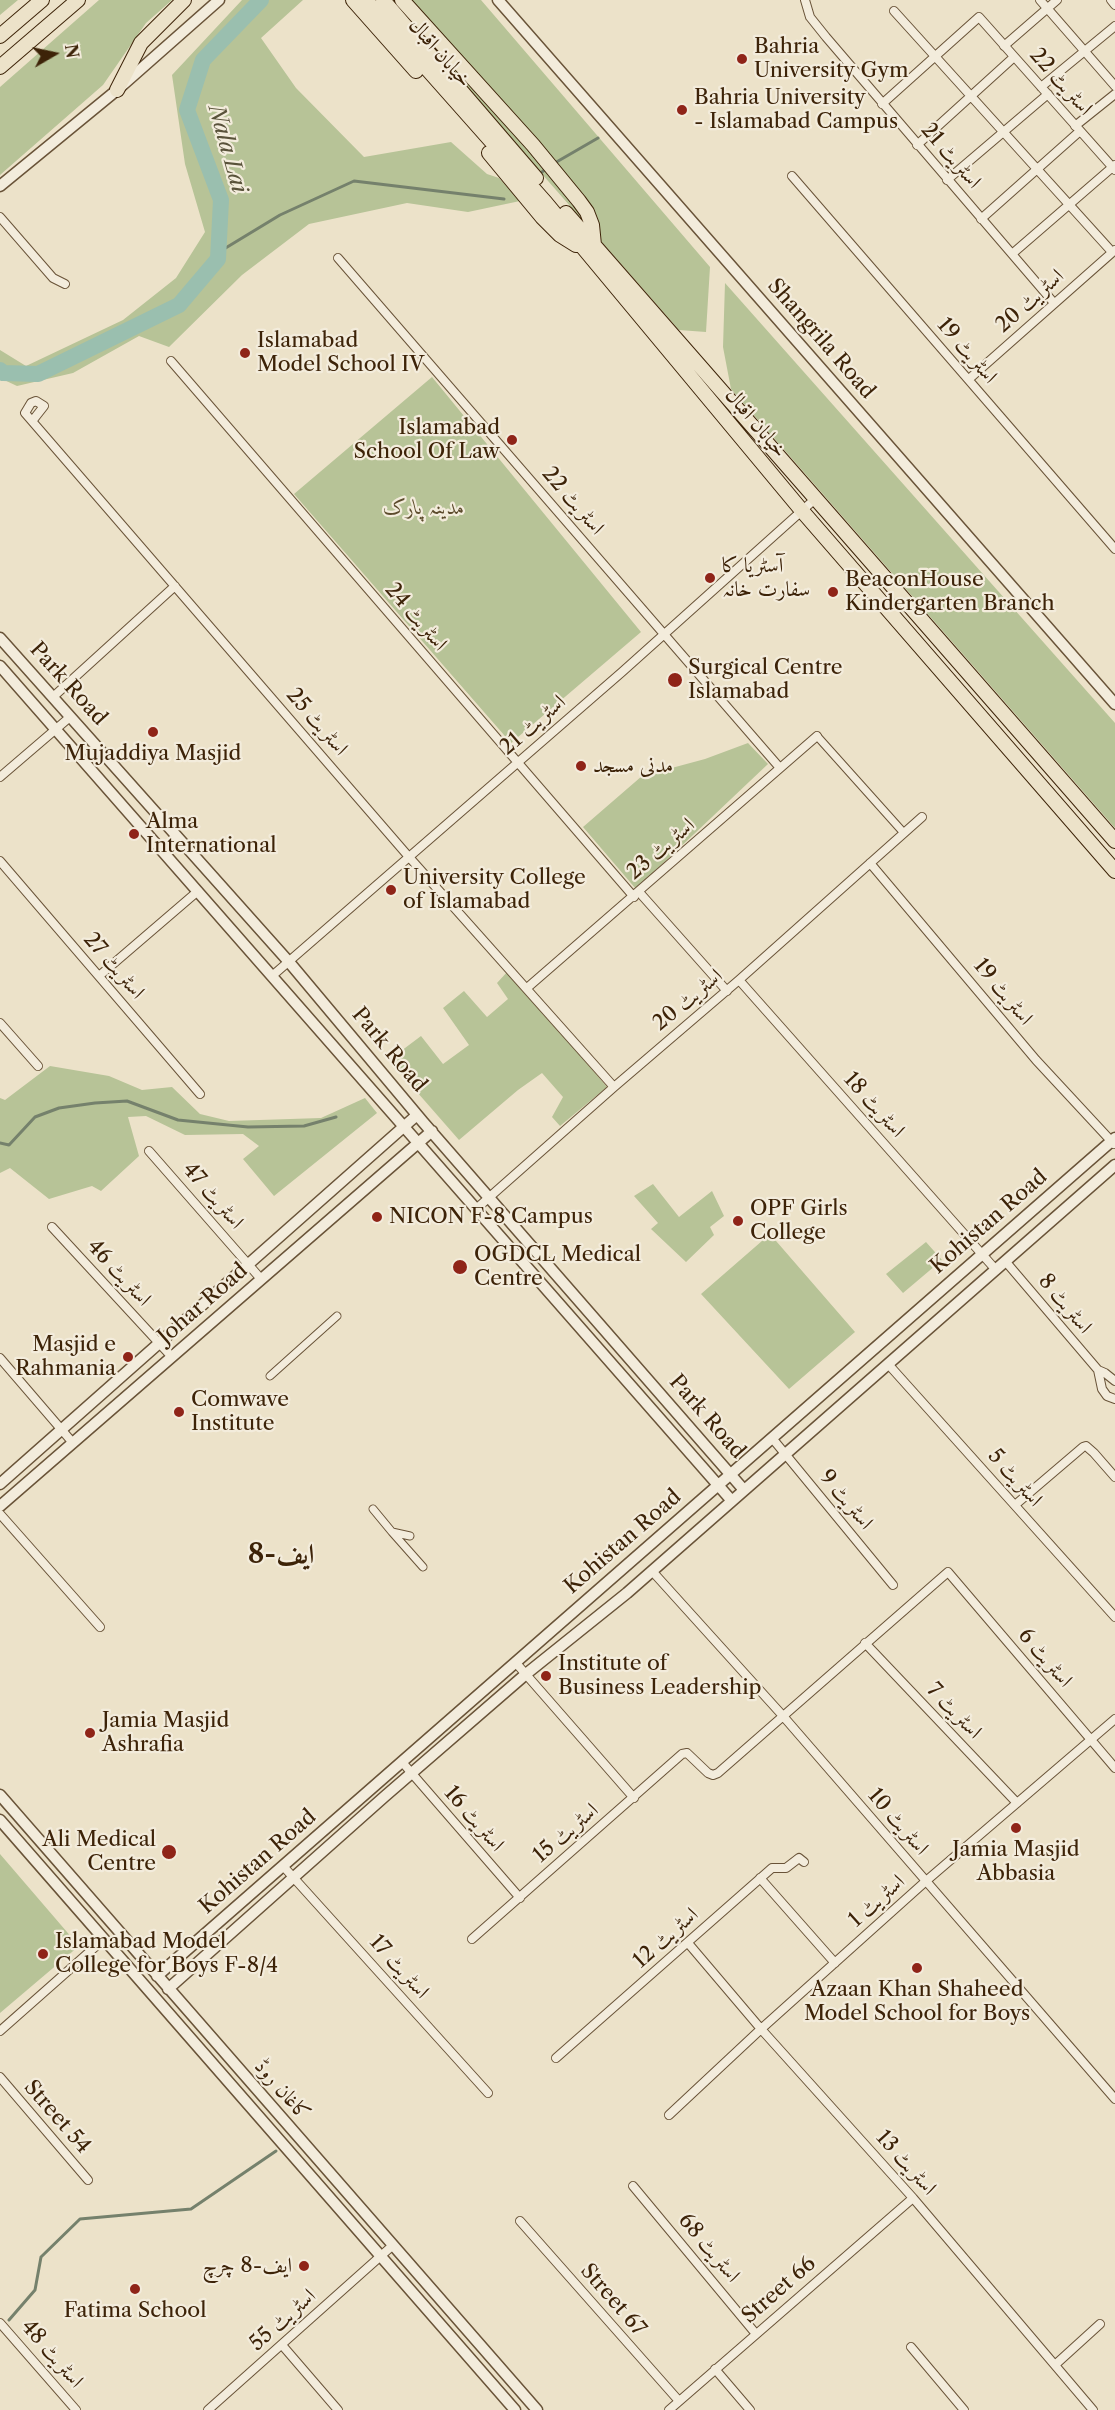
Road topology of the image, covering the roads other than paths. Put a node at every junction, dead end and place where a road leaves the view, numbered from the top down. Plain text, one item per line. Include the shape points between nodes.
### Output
1 (42, 0) edge
2 (78, 0) edge
3 (184, 0) edge
4 (219, 0) edge
5 (352, 0) edge
6 (366, 0) edge
7 (383, 0) edge
8 (402, 0) edge
9 (498, 0) edge
10 (805, 0) edge
11 (1040, 0) edge
12 (1057, 0) edge
13 (1111, 0) edge
14 (1115, 4) edge
15 (1047, 8) junction
16 (894, 11) dead end
17 (1115, 26) edge
18 (0, 36) edge
19 (1004, 46) junction
20 (1085, 51) junction
21 (936, 56) junction
22 (1014, 57) junction
23 (0, 67) edge
24 (1115, 86) edge
25 (117, 90) junction
26 (1044, 91) junction
27 (1115, 94) edge
28 (971, 98) junction
29 (882, 104) junction
30 (1077, 128) junction
31 (1003, 132) junction
32 (917, 145) junction
33 (1114, 167) edge
34 (1036, 169) junction
35 (792, 176) dead end
36 (947, 180) junction
37 (0, 186) edge
38 (1069, 205) junction
39 (0, 217) edge
40 (981, 219) junction
41 (589, 247) junction
42 (1114, 251) edge
43 (1012, 254) junction
44 (338, 258) dead end
45 (65, 284) dead end
46 (1054, 303) junction
47 (171, 361) dead end
48 (969, 380) junction
49 (33, 420) dead end
50 (815, 499) junction
51 (802, 512) junction
52 (1115, 549) edge
53 (175, 586) junction
54 (664, 633) junction
55 (0, 638) edge
56 (0, 666) edge
57 (53, 697) junction
58 (1115, 704) edge
59 (70, 717) junction
60 (57, 730) junction
61 (817, 735) joint
62 (517, 763) junction
63 (780, 768) junction
64 (0, 777) edge
65 (922, 817) dead end
66 (903, 832) junction
67 (1115, 841) edge
68 (409, 857) junction
69 (0, 861) edge
70 (870, 864) junction
71 (1115, 871) edge
72 (198, 891) junction
73 (636, 894) junction
74 (289, 962) junction
75 (99, 976) junction
76 (272, 976) junction
77 (739, 980) junction
78 (527, 988) junction
79 (727, 991) junction
80 (0, 1023) edge
81 (38, 1066) dead end
82 (614, 1087) junction
83 (200, 1094) dead end
84 (417, 1115) junction
85 (405, 1127) junction
86 (432, 1131) junction
87 (1114, 1141) edge
88 (418, 1142) junction
89 (150, 1151) dead end
90 (1115, 1165) edge
91 (490, 1197) junction
92 (476, 1209) junction
93 (52, 1227) dead end
94 (982, 1254) junction
95 (1006, 1262) junction
96 (249, 1265) junction
97 (996, 1270) junction
98 (261, 1279) junction
99 (337, 1316) dead end
100 (160, 1343) junction
101 (172, 1357) junction
102 (0, 1358) edge
103 (888, 1364) junction
104 (1098, 1370) junction
105 (270, 1376) dead end
106 (1115, 1381) edge
107 (1115, 1400) edge
108 (62, 1429) junction
109 (772, 1438) junction
110 (73, 1443) junction
111 (785, 1454) junction
112 (731, 1474) junction
113 (1115, 1477) edge
114 (0, 1484) edge
115 (718, 1485) junction
116 (744, 1490) junction
117 (732, 1501) junction
118 (1015, 1505) junction
119 (0, 1506) edge
120 (373, 1509) dead end
121 (0, 1514) edge
122 (392, 1532) junction
123 (410, 1536) dead end
124 (639, 1555) junction
125 (423, 1567) dead end
126 (652, 1571) junction
127 (613, 1577) junction
128 (893, 1584) dead end
129 (627, 1593) junction
130 (1115, 1617) edge
131 (100, 1627) dead end
132 (865, 1643) junction
133 (516, 1664) junction
134 (526, 1674) junction
135 (783, 1716) junction
136 (1115, 1719) edge
137 (1092, 1740) junction
138 (402, 1762) junction
139 (1115, 1768) edge
140 (411, 1774) junction
141 (0, 1795) edge
142 (634, 1798) junction
143 (1017, 1803) junction
144 (0, 1820) edge
145 (40, 1840) junction
146 (27, 1851) junction
147 (804, 1862) dead end
148 (283, 1866) junction
149 (294, 1877) junction
150 (760, 1878) junction
151 (926, 1881) junction
152 (520, 1898) junction
153 (472, 1939) dead end
154 (104, 1940) junction
155 (688, 1943) junction
156 (835, 1963) junction
157 (157, 1976) junction
158 (168, 1989) junction
159 (761, 2029) junction
160 (0, 2031) edge
161 (556, 2058) dead end
162 (0, 2077) edge
163 (488, 2093) dead end
164 (1115, 2099) edge
165 (669, 2115) dead end
166 (88, 2180) dead end
167 (633, 2186) dead end
168 (913, 2198) junction
169 (520, 2221) dead end
170 (392, 2246) junction
171 (382, 2256) junction
172 (0, 2323) edge
173 (1100, 2324) dead end
174 (756, 2334) junction
175 (282, 2345) junction
176 (912, 2347) dead end
177 (1056, 2364) junction
178 (715, 2369) junction
179 (679, 2402) junction
180 (76, 2410) edge
181 (208, 2410) edge
182 (338, 2410) edge
183 (515, 2410) edge
184 (537, 2410) edge
185 (669, 2410) edge
186 (750, 2410) edge
187 (964, 2410) edge
188 (1093, 2410) edge

1 - 18 main road
2 - 23 main road
3 - 25 main road via 141,43
4 - 25 street
5 - 41 main road via 542,217 560,235
6 - 41 main road, خیابان اقبال
7 - 41 main road, خیابان اقبال
8 - 41 main road via 579,201 592,225
9 - 58 street, Shangrila Road
10 - 29 street, اسٹریٹ 21 via 810,17
11 - 15 street
12 - 15 street
13 - 14 street
15 - 19 street
15 - 20 street
16 - 21 street
17 - 20 street
19 - 21 street, اسٹریٹ 22 via 979,17
19 - 22 street, اسٹریٹ 22
20 - 24 street
20 - 26 street
21 - 28 street
21 - 29 street
22 - 26 street, اسٹریٹ 22
22 - 28 street
25 - 37 street
26 - 30 street, اسٹریٹ 22
26 - 31 street
27 - 30 street
28 - 31 street
28 - 32 street
29 - 32 street, اسٹریٹ 21
30 - 33 street, اسٹریٹ 22
30 - 34 street
31 - 34 street
31 - 36 street
32 - 36 street, اسٹریٹ 21
33 - 38 street
34 - 38 street
34 - 40 street
35 - 48 street, اسٹریٹ 19
36 - 40 street, اسٹریٹ 21
38 - 42 street
38 - 43 street
39 - 45 street via 53,278
40 - 43 street, اسٹریٹ 21
41 - 50 main road, خیابان اقبال
41 - 51 main road, خیابان اقبال
42 - 46 street, اسٹریٹ 20
43 - 46 street, اسٹریٹ 21
44 - 54 street, اسٹریٹ 22
46 - 48 street, اسٹریٹ 20
47 - 62 street, اسٹریٹ 24
48 - 52 street, اسٹریٹ 19
49 - 53 street, اسٹریٹ 25 via 44,406 36,401 25,413
50 - 51 street, اسٹریٹ 21
50 - 67 main road, خیابان اقبال
51 - 54 street, اسٹریٹ 21
51 - 71 main road, خیابان اقبال
53 - 57 street
53 - 68 street, اسٹریٹ 25
54 - 62 street, اسٹریٹ 21
54 - 63 street, اسٹریٹ 22
55 - 57 street, Park Road
56 - 60 street, Park Road
57 - 59 street, Park Road
59 - 60 street
59 - 74 street, Park Road
60 - 64 street
60 - 72 street, Park Road
61 - 63 street, اسٹریٹ 23
61 - 66 street
62 - 68 street, اسٹریٹ 21
62 - 73 street, اسٹریٹ 24
63 - 73 street, اسٹریٹ 23
65 - 66 street, اسٹریٹ 20
66 - 70 street, اسٹریٹ 20
68 - 74 street, اسٹریٹ 21
68 - 78 street, اسٹریٹ 25
69 - 75 street, اسٹریٹ 27
70 - 77 street, اسٹریٹ 20
70 - 87 street, اسٹریٹ 19 via 1036,1060
72 - 75 street
72 - 76 street, Park Road
73 - 78 street, اسٹریٹ 23
73 - 79 street, اسٹریٹ 24
74 - 76 street, اسٹریٹ 21
74 - 84 street, Park Road
75 - 83 street, اسٹریٹ 27
76 - 85 street, Park Road
77 - 79 street, اسٹریٹ 20
77 - 94 street, اسٹریٹ 18
78 - 82 street, اسٹریٹ 25
79 - 82 street, اسٹریٹ 20
80 - 81 street
82 - 91 street, اسٹریٹ 20
84 - 85 street, Johar Road
84 - 86 street, Park Road
85 - 88 street, Park Road
85 - 96 street, Johar Road
86 - 88 street, Johar Road
86 - 91 street, Park Road
87 - 94 street, Kohistan Road
88 - 92 street, Park Road
88 - 98 street, Johar Road
89 - 96 street, اسٹریٹ 47
90 - 95 street, Kohistan Road
91 - 92 street, اسٹریٹ 20
91 - 112 street, Park Road
92 - 115 street, Park Road
93 - 100 street, اسٹریٹ 46
94 - 97 street, اسٹریٹ 18
94 - 109 street, Kohistan Road
95 - 97 street, Kohistan Road
95 - 104 street, اسٹریٹ 8
96 - 98 street, اسٹریٹ 47
96 - 100 street, Johar Road
97 - 103 street, Kohistan Road
98 - 101 street, Johar Road
99 - 105 street
100 - 101 street, اسٹریٹ 46
100 - 108 street, Johar Road
101 - 110 street, Johar Road
102 - 108 street
103 - 111 street, Kohistan Road
103 - 118 street, اسٹریٹ 5
104 - 106 street, اسٹریٹ 8
104 - 107 street, اسٹریٹ 8 via 1102,1389
108 - 110 street
108 - 114 street, Johar Road
109 - 111 street, اسٹریٹ 9
109 - 112 street, Kohistan Road
110 - 119 street, Johar Road
111 - 116 street, Kohistan Road
111 - 128 street, اسٹریٹ 9
112 - 115 street, Kohistan Road
112 - 116 street, Park Road
113 - 118 street via 1086,1446
115 - 117 street, Park Road
115 - 124 street, Kohistan Road
116 - 117 street, Kohistan Road
117 - 126 street, Kohistan Road
118 - 130 street, اسٹریٹ 5
120 - 122 street
121 - 131 street
122 - 123 street
122 - 125 street
124 - 126 street
124 - 127 street, Kohistan Road
126 - 129 street, Kohistan Road
126 - 135 street, اسٹریٹ 10
127 - 129 street
127 - 133 street, Kohistan Road
129 - 134 street, Kohistan Road
132 - 135 street
132 - 137 street, اسٹریٹ 6 via 948,1572
132 - 143 street, اسٹریٹ 7
133 - 134 street
133 - 138 street, Kohistan Road
134 - 140 street, Kohistan Road
134 - 142 street
135 - 142 street, اسٹریٹ 15 via 718,1773 708,1773 687,1753 682,1754
135 - 151 street, اسٹریٹ 10
136 - 137 street, اسٹریٹ 1
137 - 139 street, اسٹریٹ 6
137 - 143 street, اسٹریٹ 1
138 - 140 street, اسٹریٹ 16
138 - 148 street, Kohistan Road
140 - 149 street, Kohistan Road
140 - 152 street, اسٹریٹ 16
141 - 145 street, کاغان روڈ
142 - 152 street, اسٹریٹ 15
143 - 151 street, اسٹریٹ 1
144 - 146 street, کاغان روڈ
145 - 146 street
145 - 157 street, کاغان روڈ
146 - 154 street, کاغان روڈ
147 - 150 street, اسٹریٹ 12 via 799,1858 788,1867 772,1868
148 - 149 street, اسٹریٹ 17
148 - 157 street, Kohistan Road
149 - 158 street, Kohistan Road
149 - 163 street, اسٹریٹ 17
150 - 155 street, اسٹریٹ 12
150 - 156 street
151 - 156 street, اسٹریٹ 1
151 - 164 street, اسٹریٹ 10
152 - 153 street, اسٹریٹ 15
154 - 160 street
154 - 171 street, کاغان روڈ
155 - 159 street, اسٹریٹ 13
155 - 161 street, اسٹریٹ 12
156 - 159 street, اسٹریٹ 1
157 - 158 street, کاغان روڈ
158 - 170 street, کاغان روڈ
159 - 165 street, اسٹریٹ 1
159 - 168 street, اسٹریٹ 13
162 - 166 street, Street 54
167 - 174 street, اسٹریٹ 68
168 - 174 street, Street 66
168 - 177 street, اسٹریٹ 13
169 - 179 street, Street 67
170 - 171 street, اسٹریٹ 55
170 - 184 street, کاغان روڈ
171 - 175 street, اسٹریٹ 55
171 - 183 street, کاغان روڈ
172 - 180 street, اسٹریٹ 48
173 - 177 street
174 - 178 street, Street 66
175 - 181 street, اسٹریٹ 55
175 - 182 street
176 - 187 street
177 - 188 street, اسٹریٹ 13
178 - 179 street, Street 66
178 - 186 street
179 - 185 street, Street 66

